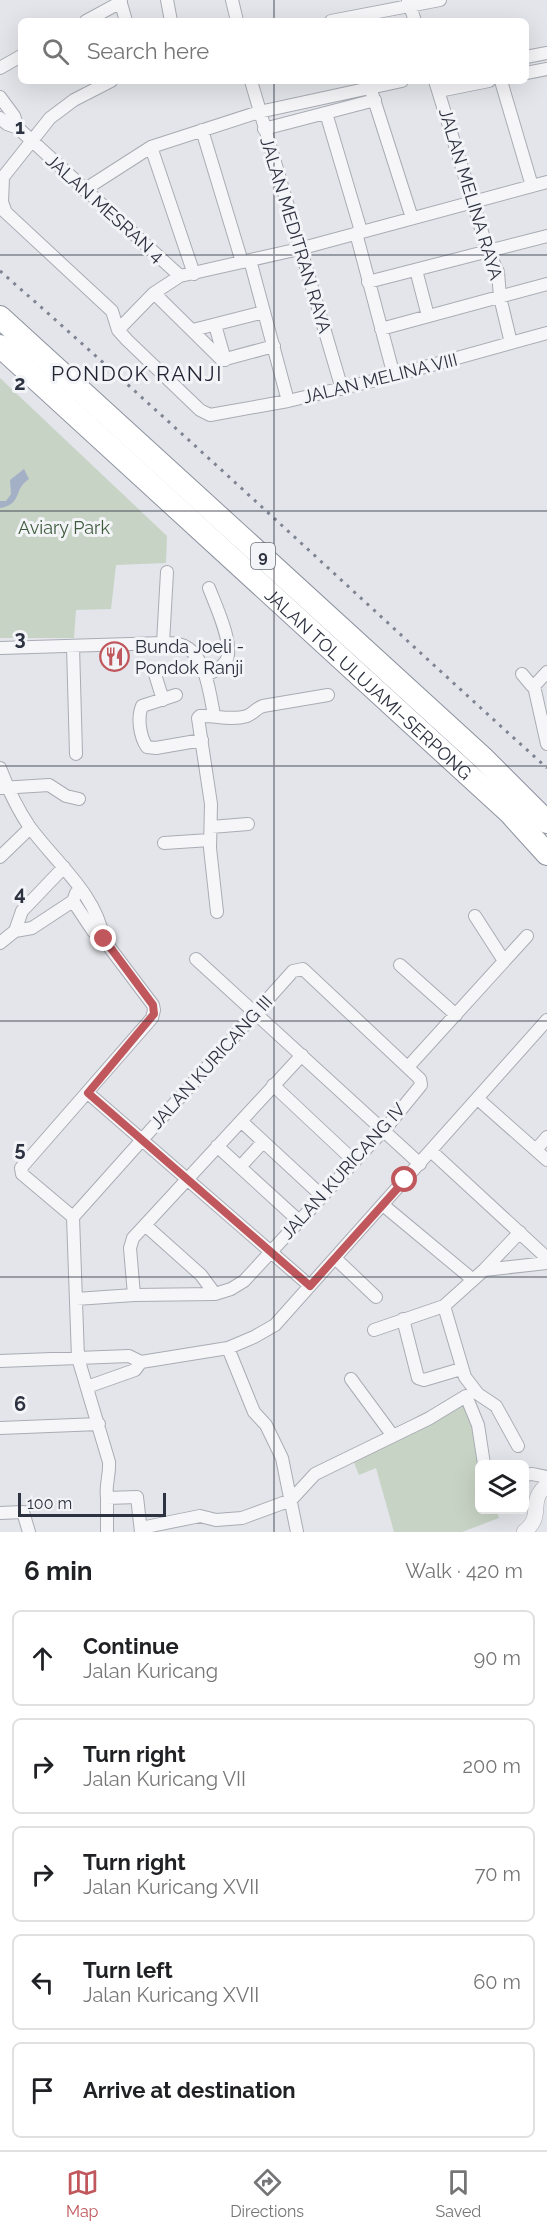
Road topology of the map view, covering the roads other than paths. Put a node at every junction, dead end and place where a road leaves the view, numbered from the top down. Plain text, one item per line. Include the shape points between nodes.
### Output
1 (167, 0) edge
2 (232, 0) edge
3 (440, 0) edge
4 (120, 1) edge
5 (409, 3) edge
6 (91, 18) edge
7 (125, 18) edge
8 (170, 18) edge
9 (236, 18) edge
10 (344, 18) edge
11 (414, 18) edge
12 (547, 53) edge
13 (529, 56) edge
14 (18, 58) edge
15 (0, 68) edge
16 (547, 69) edge
17 (529, 72) edge
18 (105, 84) edge
19 (252, 84) edge
20 (386, 84) edge
21 (458, 84) edge
22 (502, 84) edge
23 (437, 86) edge
24 (370, 87) junction
25 (0, 97) edge
26 (375, 100) junction
27 (291, 104) junction
28 (259, 112) junction
29 (326, 113) junction
30 (0, 118) edge
31 (295, 122) junction
32 (18, 128) junction
33 (264, 129) junction
34 (202, 130) junction
35 (31, 140) junction
36 (151, 147) junction
37 (2, 179) edge
38 (547, 182) edge
39 (532, 186) junction
40 (84, 190) junction
41 (473, 202) junction
42 (2, 209) edge
43 (412, 218) junction
44 (358, 232) junction
45 (547, 238) edge
46 (299, 249) junction
47 (488, 251) junction
48 (246, 261) junction
49 (416, 270) junction
50 (195, 274) junction
51 (180, 276) junction
52 (368, 282) junction
53 (547, 284) edge
54 (154, 293) junction
55 (500, 297) junction
56 (264, 312) junction
57 (428, 316) junction
58 (0, 317) edge
59 (215, 325) junction
60 (381, 329) junction
61 (118, 330) junction
62 (193, 330) junction
63 (547, 333) edge
64 (511, 343) junction
65 (0, 346) edge
66 (274, 346) junction
67 (225, 360) junction
68 (394, 376) junction
69 (342, 389) junction
70 (288, 401) junction
71 (167, 572) dead end
72 (209, 588) dead end
73 (163, 643) junction
74 (73, 646) junction
75 (0, 648) edge
76 (154, 671) dead end
77 (547, 672) edge
78 (522, 674) dead end
79 (206, 675) junction
80 (534, 687) junction
81 (176, 695) dead end
82 (328, 695) dead end
83 (163, 700) junction
84 (214, 715) junction
85 (202, 740) junction
86 (547, 744) edge
87 (76, 754) dead end
88 (0, 768) edge
89 (3, 787) edge
90 (79, 799) dead end
91 (510, 813) junction
92 (547, 822) edge
93 (248, 824) dead end
94 (211, 827) junction
95 (30, 828) junction
96 (210, 840) junction
97 (164, 843) dead end
98 (547, 854) edge
99 (0, 857) edge
100 (547, 864) edge
101 (64, 867) junction
102 (79, 887) junction
103 (73, 901) junction
104 (217, 912) dead end
105 (475, 916) dead end
106 (15, 931) junction
107 (527, 936) dead end
108 (104, 939) junction
109 (0, 943) edge
110 (196, 959) dead end
111 (504, 961) junction
112 (400, 965) dead end
113 (255, 1014) junction
114 (456, 1015) junction
115 (547, 1020) edge
116 (302, 1055) junction
117 (408, 1067) junction
118 (273, 1085) junction
119 (88, 1093) junction
120 (478, 1099) junction
121 (241, 1121) junction
122 (383, 1130) junction
123 (547, 1137) edge
124 (141, 1140) junction
125 (263, 1142) junction
126 (217, 1146) junction
127 (536, 1150) junction
128 (431, 1151) junction
129 (353, 1160) junction
130 (547, 1160) edge
131 (420, 1164) junction
132 (240, 1167) junction
133 (186, 1179) junction
134 (322, 1196) junction
135 (382, 1205) junction
136 (73, 1217) junction
137 (298, 1220) junction
138 (145, 1225) junction
139 (520, 1232) junction
140 (270, 1251) junction
141 (335, 1258) junction
142 (547, 1260) edge
143 (484, 1270) junction
144 (472, 1279) junction
145 (310, 1286) junction
146 (215, 1294) junction
147 (134, 1295) junction
148 (376, 1297) dead end
149 (76, 1299) junction
150 (444, 1305) junction
151 (403, 1319) junction
152 (374, 1330) dead end
153 (228, 1348) junction
154 (78, 1358) junction
155 (0, 1361) edge
156 (141, 1362) junction
157 (461, 1369) junction
158 (351, 1379) dead end
159 (87, 1387) junction
160 (99, 1424) junction
161 (0, 1428) edge
162 (393, 1436) junction
163 (518, 1446) dead end
164 (483, 1460) edge
165 (529, 1474) edge
166 (547, 1477) edge
167 (547, 1485) edge
168 (107, 1498) junction
169 (291, 1500) junction
170 (0, 1513) edge
171 (141, 1530) edge
172 (28, 1532) edge
173 (107, 1532) edge
174 (297, 1532) edge
175 (524, 1532) edge

1 - 8 street
2 - 9 street
3 - 5 street
4 - 6 street
4 - 7 street
5 - 10 street
5 - 11 street
12 - 13 street
14 - 15 street
16 - 17 street
18 - 35 street via 50,118
19 - 28 street, JALAN MEDITRAN RAYA
20 - 24 street
21 - 23 street
22 - 39 street
23 - 41 street, JALAN MELINA RAYA
24 - 26 street
24 - 27 street
25 - 32 street
26 - 29 street
26 - 43 street
27 - 28 street
27 - 31 street
28 - 33 street, JALAN MEDITRAN RAYA
28 - 34 street
29 - 31 street
29 - 44 street
30 - 32 street
31 - 33 street
32 - 35 street, JALAN MESRAN 4
33 - 46 street, JALAN MEDITRAN RAYA
34 - 36 street
34 - 48 street
35 - 37 street
35 - 40 street, JALAN MESRAN 4
36 - 40 street
36 - 50 street
37 - 42 street
38 - 39 street
39 - 41 street
40 - 51 street, JALAN MESRAN 4
41 - 43 street
41 - 47 street, JALAN MELINA RAYA
42 - 61 street via 112,311
43 - 44 street
44 - 46 street
44 - 52 street
45 - 47 street
46 - 48 street
46 - 69 street, JALAN MEDITRAN RAYA
47 - 49 street
47 - 55 street, JALAN MELINA RAYA via 498,272
48 - 50 street
48 - 56 street
49 - 52 street
49 - 57 street
50 - 51 street
51 - 54 street
52 - 60 street
53 - 55 street
54 - 61 street
54 - 62 street
55 - 57 street
55 - 64 street, JALAN MELINA RAYA
56 - 59 street
56 - 66 street
57 - 60 street
58 - 92 highway, JALAN TOL ULUJAMI–SERPONG / 9 via 482,757
59 - 62 street
59 - 67 street
60 - 68 street
61 - 70 street, JALAN MELINA VIII via 200,410 210,415
62 - 67 street
63 - 64 street, JALAN MELINA VIII
64 - 68 street, JALAN MELINA VIII
65 - 91 highway, JALAN TOL ULUJAMI–SERPONG / 9
66 - 67 street
66 - 70 street
68 - 69 street, JALAN MELINA VIII
69 - 70 street, JALAN MELINA VIII
71 - 73 street
72 - 79 street via 229,653 223,665
73 - 74 street
73 - 79 street via 187,647
74 - 75 street
74 - 87 street
76 - 83 street
77 - 80 street
78 - 80 street
79 - 84 street
80 - 86 street
81 - 83 street
82 - 84 street via 263,706 246,716
83 - 85 street via 142,706 143,741 147,747
84 - 85 street via 198,718
85 - 94 street
88 - 89 street
89 - 90 street via 49,785
89 - 95 street
91 - 98 highway, JALAN TOL ULUJAMI–SERPONG / 9
91 - 100 highway
93 - 94 street
94 - 96 street
95 - 99 street
95 - 101 street
96 - 97 street
96 - 104 street
101 - 102 street
101 - 106 street via 22,911
102 - 103 street
102 - 108 street via 102,924
103 - 106 street via 32,928
103 - 108 street via 93,931
105 - 111 street
106 - 109 street
107 - 111 street
108 - 119 street via 153,1005 154,1014
110 - 113 street
111 - 114 street
112 - 114 street
113 - 116 street
113 - 117 street, JALAN KURICANG III via 293,971 303,969
113 - 124 street, JALAN KURICANG III
114 - 117 street
115 - 120 street
116 - 118 street
116 - 122 street
117 - 122 street, JALAN KURICANG IV via 421,1085
118 - 121 street
118 - 129 street
119 - 124 street
119 - 136 street via 20,1171
120 - 127 street
120 - 128 street
121 - 125 street
121 - 126 street
122 - 129 street, JALAN KURICANG IV
122 - 131 street
123 - 127 street
124 - 133 street
124 - 136 street, JALAN KURICANG III
125 - 132 street
125 - 134 street
126 - 132 street
126 - 133 street
127 - 130 street
128 - 131 street
128 - 139 street
129 - 134 street, JALAN KURICANG IV
131 - 135 street
132 - 137 street
133 - 138 street
133 - 140 street
134 - 137 street, JALAN KURICANG IV
135 - 141 street
135 - 144 street
136 - 149 street
137 - 140 street, JALAN KURICANG IV
138 - 146 street via 201,1275
138 - 147 street via 131,1243
139 - 142 street
139 - 143 street
140 - 145 street
140 - 146 street, JALAN KURICANG IV via 244,1281
141 - 145 street
141 - 148 street
142 - 143 street
143 - 144 street
144 - 150 street
145 - 153 street via 275,1325
146 - 147 street, JALAN KURICANG IV
147 - 149 street, JALAN KURICANG IV
149 - 154 street
150 - 151 street
150 - 157 street
151 - 152 street
151 - 157 street via 418,1378 424,1380
153 - 156 street
153 - 169 street via 254,1412 266,1425 282,1458
154 - 155 street
154 - 156 street via 129,1356
154 - 159 street
156 - 159 street via 135,1370
157 - 163 street via 474,1390 496,1406
158 - 162 street
159 - 160 street
160 - 161 street
160 - 168 street via 110,1470 105,1488
162 - 164 street via 466,1396 478,1425
162 - 169 street via 315,1474
165 - 166 street
167 - 175 street via 535,1503 536,1516
168 - 171 street via 139,1500
168 - 173 street
169 - 171 street via 242,1518 216,1520 200,1516
169 - 174 street
170 - 172 street via 21,1511

